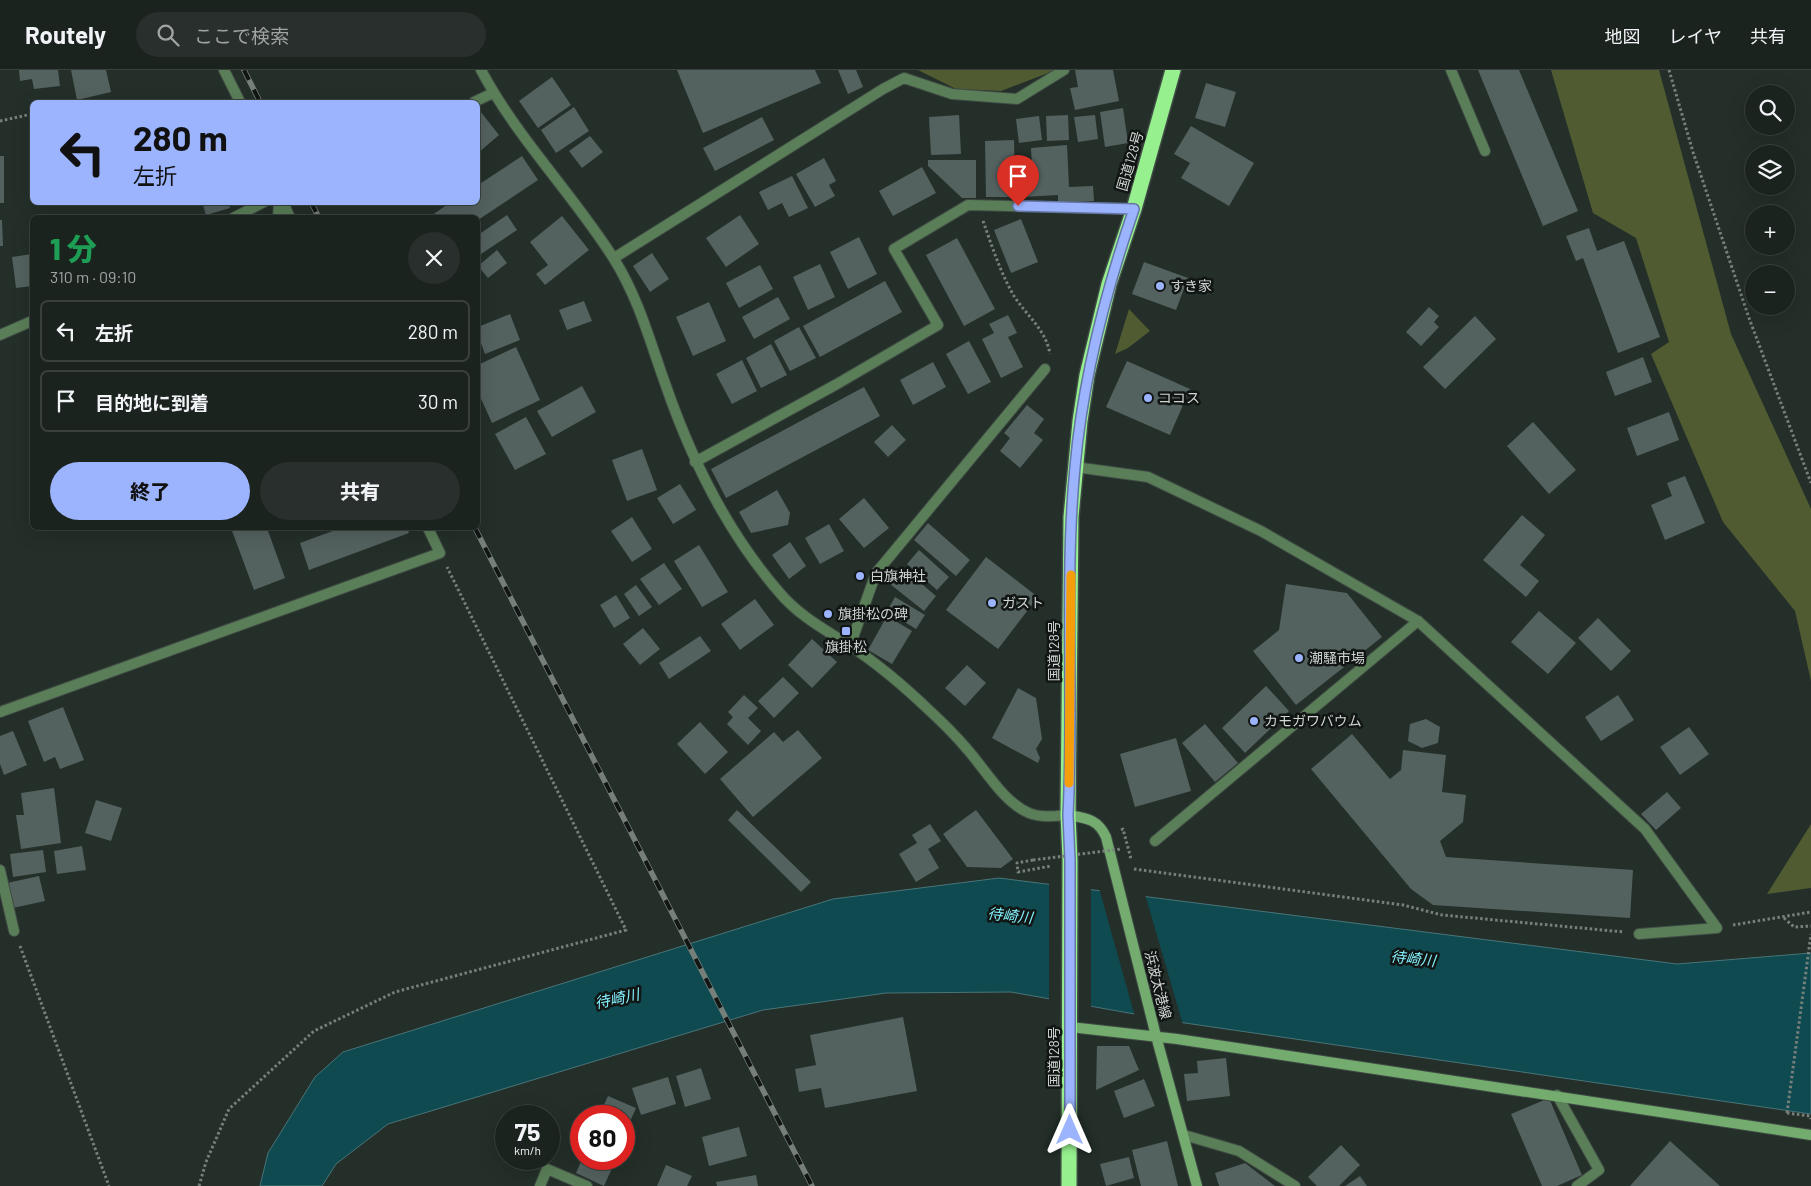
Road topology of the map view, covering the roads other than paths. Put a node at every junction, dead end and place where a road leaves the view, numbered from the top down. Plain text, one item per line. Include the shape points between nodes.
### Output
1 (224, 70) edge
2 (481, 70) edge
3 (1064, 70) edge
4 (1173, 70) edge
5 (1451, 70) edge
6 (902, 74) edge
7 (493, 93) junction
8 (239, 100) edge
9 (478, 100) edge
10 (1485, 151) dead end
11 (258, 205) edge
12 (1134, 209) junction
13 (240, 215) edge
14 (614, 258) junction
15 (30, 322) edge
16 (0, 335) edge
17 (1046, 369) road end
18 (695, 462) junction
19 (1075, 467) junction
20 (429, 530) edge
21 (1418, 621) junction
22 (850, 646) junction
23 (0, 712) edge
24 (1068, 815) junction
25 (1155, 841) dead end
26 (0, 870) edge
27 (14, 931) road end
28 (1640, 934) road end
29 (1070, 1027) junction
30 (1156, 1036) junction
31 (1557, 1095) junction
32 (1184, 1135) junction
33 (1811, 1135) edge
34 (540, 1186) edge
35 (587, 1186) edge
36 (1069, 1186) edge
37 (1198, 1186) edge
38 (1295, 1186) edge
39 (1576, 1186) edge

1 - 8 street
2 - 7 street
3 - 6 street via 1017,99 952,94
4 - 12 highway, 国道128号
5 - 10 street
6 - 14 street
7 - 9 street
7 - 14 street
11 - 13 street
12 - 18 street via 968,205 894,249 938,325
12 - 19 highway, 国道128号 via 1096,330 1086,376
14 - 18 street via 641,310
15 - 16 street
17 - 22 street via 876,573
18 - 22 street via 736,534 778,591 802,615
19 - 21 street via 1148,476 1261,531
19 - 24 highway, 国道128号 via 1071,526
20 - 23 street via 440,553
21 - 25 street
21 - 28 street via 1645,829 1718,928
22 - 24 street via 929,710 1010,799 1026,812 1039,816
24 - 29 highway, 国道128号
24 - 30 street, 浜波太港線 via 1094,820 1102,828
26 - 27 street
29 - 30 street
29 - 36 highway, 国道128号
30 - 31 street
30 - 32 street, 浜波太港線
31 - 33 street
31 - 39 street via 1599,1170
32 - 37 street, 浜波太港線
32 - 38 street via 1239,1151
34 - 35 street via 547,1169

